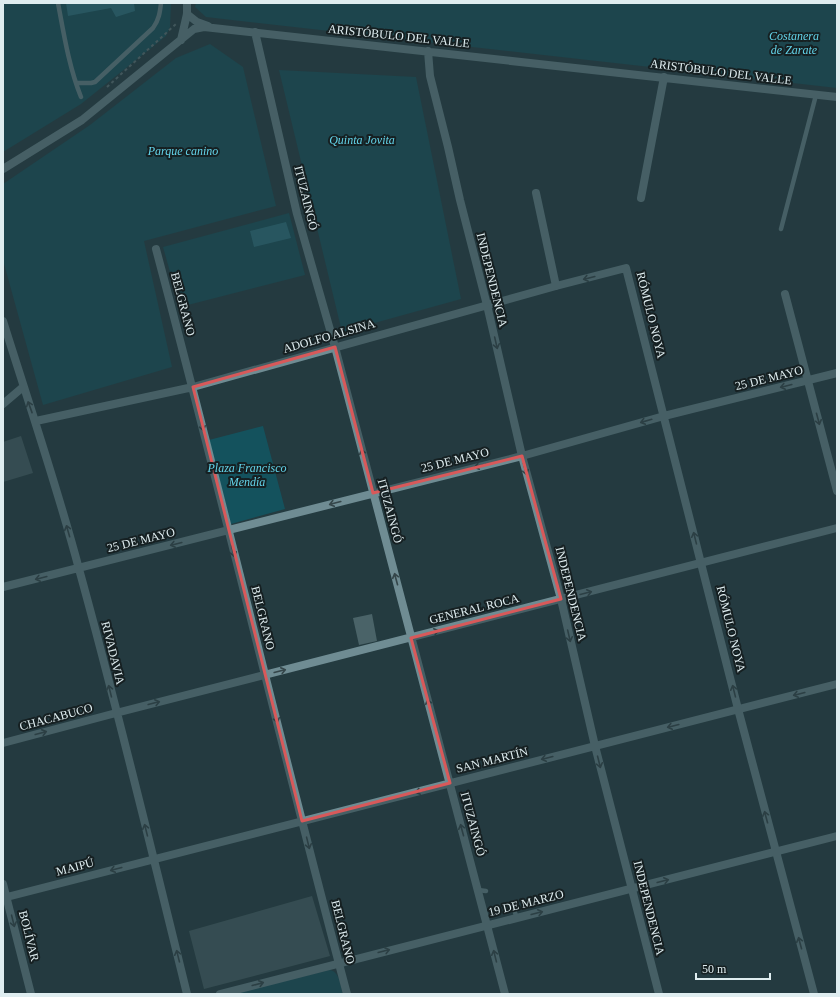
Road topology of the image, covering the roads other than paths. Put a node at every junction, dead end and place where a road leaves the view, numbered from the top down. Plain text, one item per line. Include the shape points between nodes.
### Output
1 (58, 3) edge
2 (161, 3) edge
3 (187, 3) edge
4 (187, 14) junction
5 (209, 27) junction
6 (255, 32) junction
7 (181, 40) junction
8 (428, 51) junction
9 (664, 77) junction
10 (76, 83) junction
11 (816, 95) junction
12 (81, 97) dead end
13 (837, 97) edge
14 (3, 169) edge
15 (536, 193) dead end
16 (641, 198) dead end
17 (781, 229) dead end
18 (156, 249) dead end
19 (626, 268) joint
20 (556, 286) junction
21 (785, 294) dead end
22 (487, 305) junction
23 (3, 321) edge
24 (335, 347) junction
25 (837, 373) edge
26 (808, 381) junction
27 (24, 387) junction
28 (193, 387) junction
29 (3, 404) edge
30 (664, 416) junction
31 (36, 421) junction
32 (522, 456) junction
33 (837, 491) edge
34 (373, 493) junction
35 (837, 528) edge
36 (228, 531) junction
37 (702, 563) junction
38 (79, 568) junction
39 (3, 588) edge
40 (561, 599) junction
41 (411, 638) junction
42 (265, 675) junction
43 (837, 684) edge
44 (738, 709) junction
45 (116, 713) junction
46 (3, 744) edge
47 (595, 746) junction
48 (450, 783) junction
49 (302, 821) junction
50 (837, 836) edge
51 (775, 852) junction
52 (154, 859) junction
53 (3, 884) edge
54 (632, 889) junction
55 (5, 898) edge
56 (487, 925) junction
57 (338, 963) junction
58 (31, 994) edge
59 (187, 994) edge
60 (220, 994) edge
61 (347, 994) edge
62 (505, 994) edge
63 (659, 994) edge
64 (814, 994) edge

1 - 10 lane
2 - 10 lane via 157,23 153,28 95,82
3 - 4 street
4 - 5 street
4 - 7 street
5 - 6 street, ARISTÓBULO DEL VALLE
5 - 7 street, ARISTÓBULO DEL VALLE via 194,29
6 - 8 street, ARISTÓBULO DEL VALLE
6 - 24 street, ITUZAINGÓ via 297,214
7 - 14 street, ARISTÓBULO DEL VALLE via 86,116
8 - 9 street, ARISTÓBULO DEL VALLE
8 - 22 street, INDEPENDENCIA via 430,76
9 - 11 street, ARISTÓBULO DEL VALLE
9 - 16 street
10 - 12 lane
11 - 13 street, ARISTÓBULO DEL VALLE
11 - 17 lane
15 - 20 street
18 - 28 street, BELGRANO
19 -> 20 street, ADOLFO ALSINA
19 - 30 street, RÓMULO NOYA
20 - 22 street, ADOLFO ALSINA
21 - 26 street
22 - 24 street, ADOLFO ALSINA
22 -> 32 street, INDEPENDENCIA
23 - 27 street, RIVADAVIA
24 - 28 street, ADOLFO ALSINA
34 -> 24 street, ITUZAINGÓ
25 - 26 street, 25 DE MAYO
26 -> 30 street, 25 DE MAYO
26 -> 33 street
27 - 29 street
31 -> 27 street, RIVADAVIA
28 - 31 street, ADOLFO ALSINA
28 -> 36 street, BELGRANO
30 -> 32 street, 25 DE MAYO
37 -> 30 street, RÓMULO NOYA
38 -> 31 street, RIVADAVIA
32 -> 34 street, 25 DE MAYO
32 -> 40 street, INDEPENDENCIA
34 -> 36 street, 25 DE MAYO
41 -> 34 street, ITUZAINGÓ
35 - 37 street, GENERAL ROCA
36 -> 38 street, 25 DE MAYO
36 -> 42 street, BELGRANO
40 -> 37 street, GENERAL ROCA
44 -> 37 street, RÓMULO NOYA
38 -> 39 street, 25 DE MAYO
45 -> 38 street, RIVADAVIA
41 -> 40 street, GENERAL ROCA
40 -> 47 street, INDEPENDENCIA
42 -> 41 street, GENERAL ROCA
48 -> 41 street, ITUZAINGÓ
45 -> 42 street, GENERAL ROCA
42 -> 49 street, BELGRANO
43 -> 44 street, SAN MARTÍN
44 -> 47 street, SAN MARTÍN
51 -> 44 street, RÓMULO NOYA
46 -> 45 street, CHACABUCO
52 -> 45 street, RIVADAVIA
47 -> 48 street, SAN MARTÍN
47 -> 54 street, INDEPENDENCIA
48 -> 49 street, SAN MARTÍN
56 -> 48 street, ITUZAINGÓ via 482,891
49 - 52 street, SAN MARTÍN
49 -> 57 street, BELGRANO
50 - 51 street, 19 DE MARZO
54 -> 51 street, 19 DE MARZO
64 -> 51 street, RÓMULO NOYA
52 -> 55 street, MAIPÚ
59 -> 52 street, RIVADAVIA
53 - 55 street, BOLÍVAR
56 -> 54 street, 19 DE MARZO via 516,914
54 - 63 street, INDEPENDENCIA
55 -> 58 street, BOLÍVAR
57 -> 56 street, 19 DE MARZO
62 -> 56 street, ITUZAINGÓ
60 -> 57 street, 19 DE MARZO
57 - 61 street, BELGRANO

